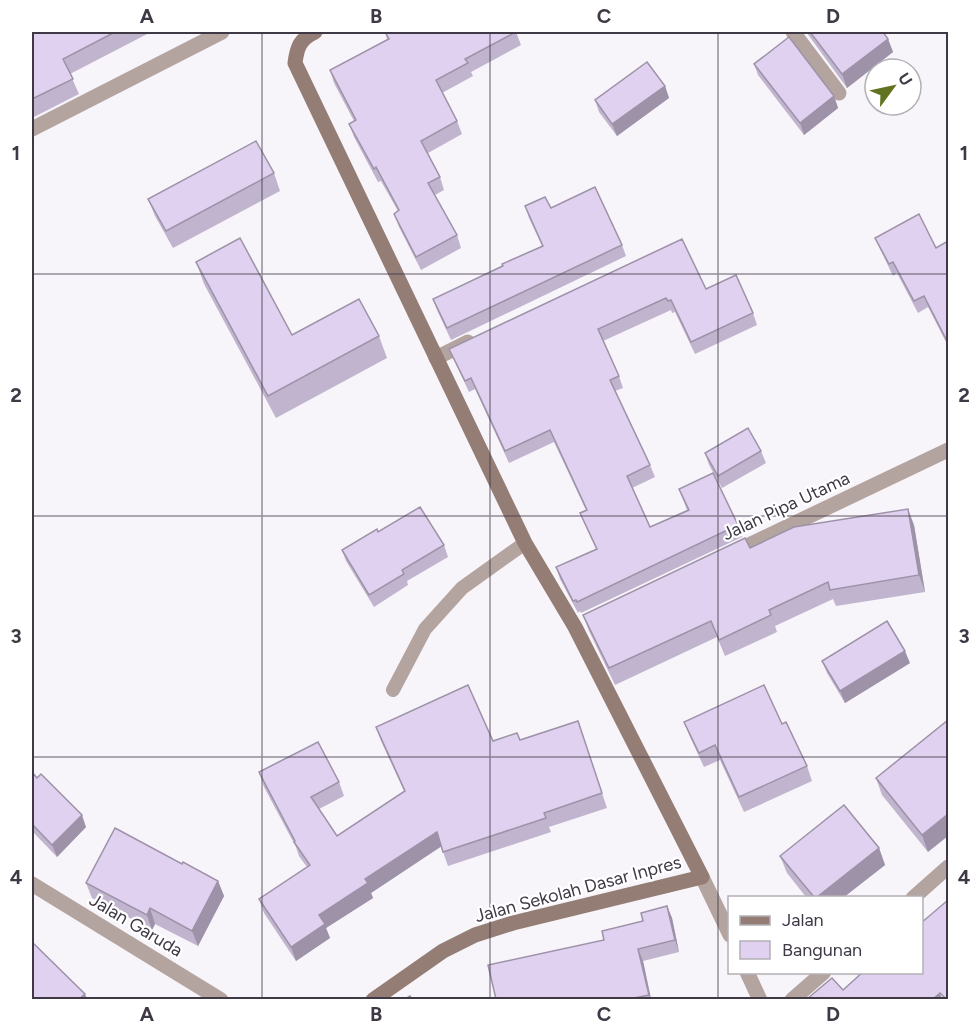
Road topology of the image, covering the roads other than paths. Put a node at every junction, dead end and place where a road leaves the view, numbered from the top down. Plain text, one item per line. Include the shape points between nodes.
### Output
1 (222, 32) edge
2 (315, 32) edge
3 (793, 32) edge
4 (839, 93) dead end
5 (32, 129) edge
6 (486, 334) edge
7 (436, 358) junction
8 (948, 450) edge
9 (525, 543) junction
10 (714, 562) edge
11 (393, 690) dead end
12 (948, 867) edge
13 (702, 877) junction
14 (32, 884) edge
15 (914, 896) edge
16 (728, 933) edge
17 (748, 974) edge
18 (822, 974) edge
19 (221, 999) edge
20 (374, 999) edge
21 (760, 999) edge
22 (792, 999) edge

1 - 5 street
2 - 7 street via 297,48 295,63
3 - 4 street
6 - 7 street
7 - 9 street
8 - 10 street, Jalan Pipa Utama
9 - 11 lane via 462,588 425,629
9 - 13 street via 580,625
12 - 15 street
13 - 16 street
13 - 20 street, Jalan Sekolah Dasar Inpres via 476,935 442,951
14 - 19 street, Jalan Garuda
17 - 21 street
18 - 22 street

